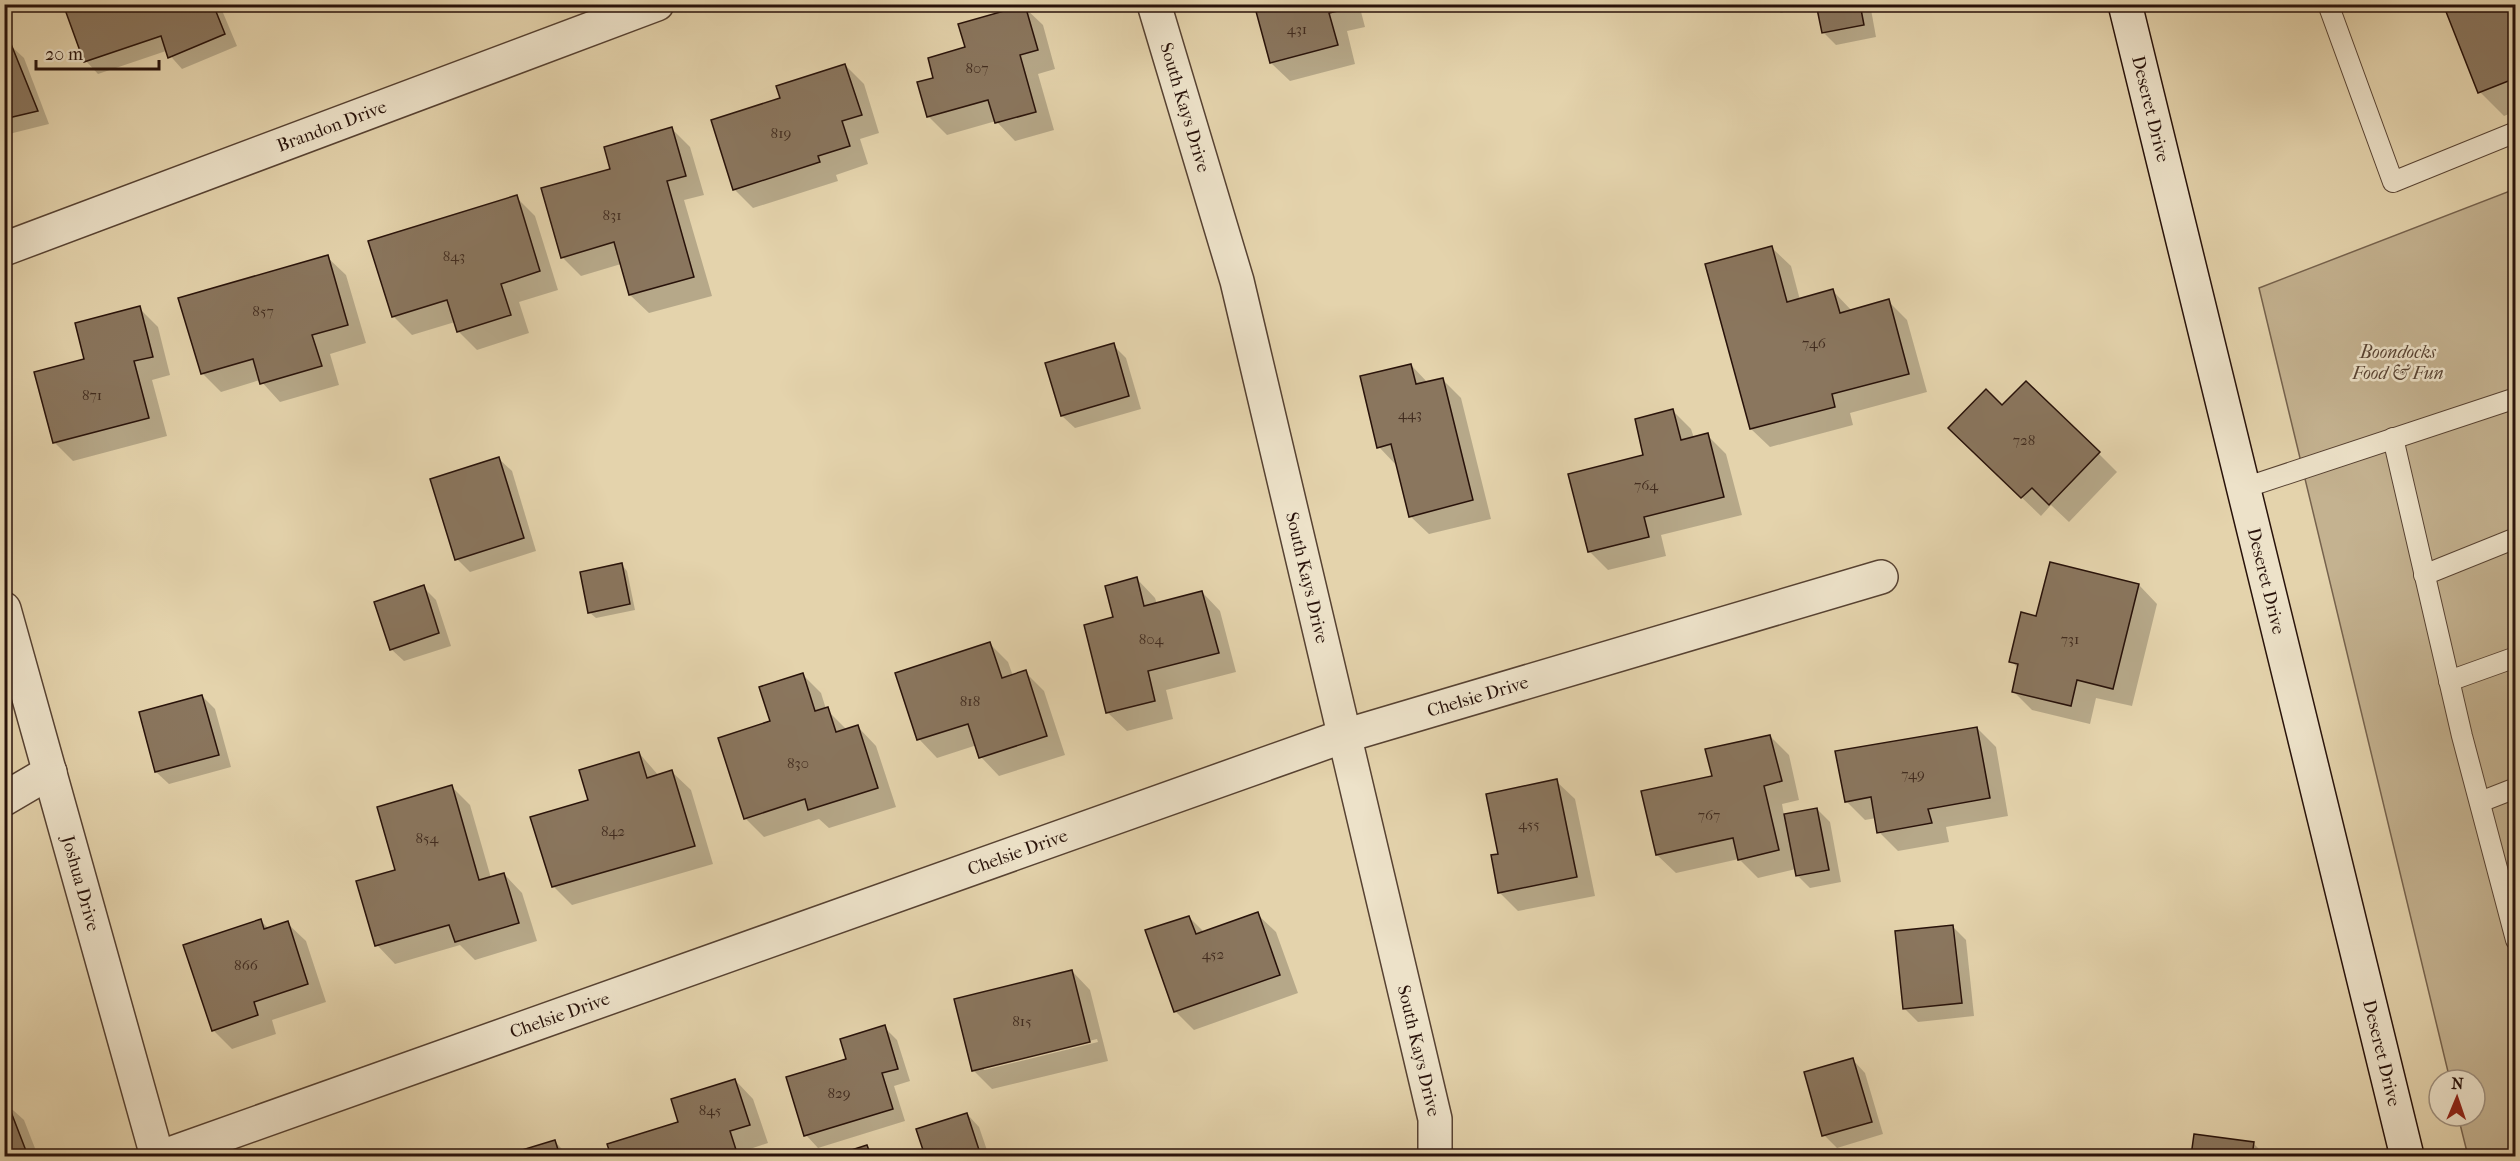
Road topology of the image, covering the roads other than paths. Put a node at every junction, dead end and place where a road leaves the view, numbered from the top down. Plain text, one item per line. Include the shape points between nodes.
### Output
1 (657, 4) edge
2 (1154, 4) edge
3 (2125, 4) edge
4 (2328, 4) edge
5 (2516, 132) edge
6 (4, 249) edge
7 (2516, 398) edge
8 (2392, 438) junction
9 (2244, 488) junction
10 (2516, 538) edge
11 (2424, 574) junction
12 (1881, 577) dead end
13 (4, 609) edge
14 (2516, 657) edge
15 (2449, 681) junction
16 (1344, 736) junction
17 (50, 772) junction
18 (2516, 788) edge
19 (4, 799) edge
20 (2480, 802) junction
21 (2512, 913) edge
22 (2516, 940) edge
23 (158, 1156) edge
24 (164, 1156) edge
25 (1436, 1156) edge
26 (2407, 1156) edge

1 - 6 street, Brandon Drive
2 - 16 street, South Kays Drive via 1237,281
3 - 9 street, Deseret Drive
4 - 5 lane via 2393,182
7 - 8 lane
8 - 9 lane
8 - 11 lane
9 - 26 street, Deseret Drive
10 - 11 lane
11 - 15 lane
12 - 16 street, Chelsie Drive
13 - 17 street, Joshua Drive
14 - 15 lane
15 - 20 lane
16 - 24 street, Chelsie Drive
16 - 25 street, South Kays Drive via 1435,1119
17 - 19 street
17 - 23 street, Joshua Drive
18 - 20 lane
20 - 21 lane
21 - 22 lane

